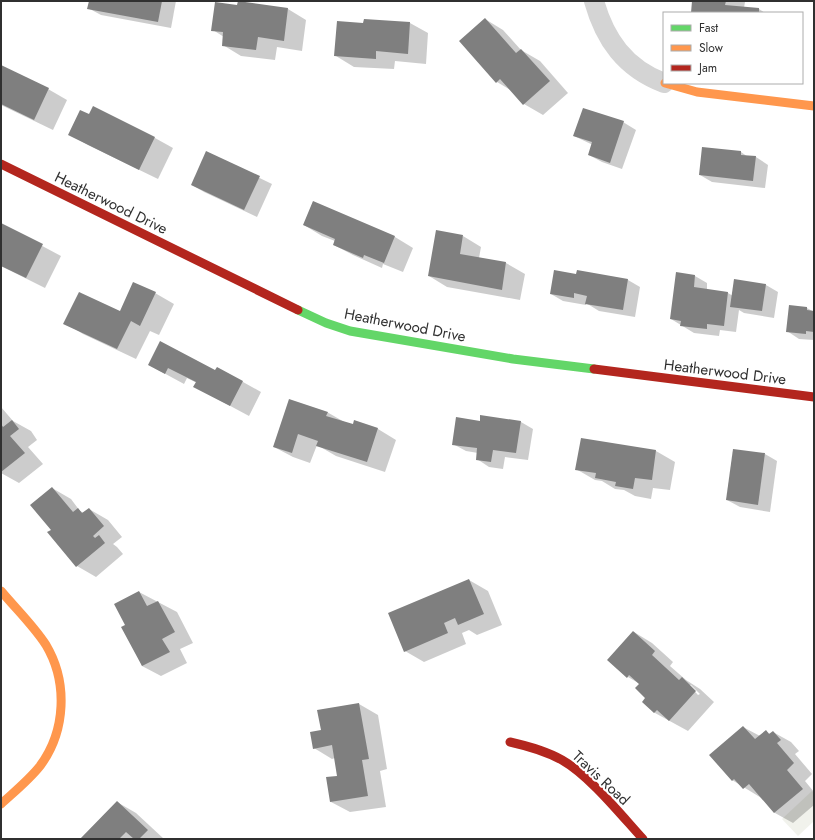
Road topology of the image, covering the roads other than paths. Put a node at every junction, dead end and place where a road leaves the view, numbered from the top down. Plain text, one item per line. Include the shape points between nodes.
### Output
1 (594, 1) edge
2 (663, 82) edge
3 (669, 84) edge
4 (814, 106) edge
5 (1, 164) edge
6 (814, 397) edge
7 (1, 591) edge
8 (510, 742) dead end
9 (1, 804) edge
10 (643, 839) edge

1 - 2 street via 602,24 623,56 641,72
3 - 4 street via 697,92
5 - 6 street, Heatherwood Drive via 267,296 350,331 513,359
7 - 9 street via 49,652 56,668 62,703 60,721 48,753 40,766
8 - 10 street, Travis Road via 546,752 566,763 592,784

